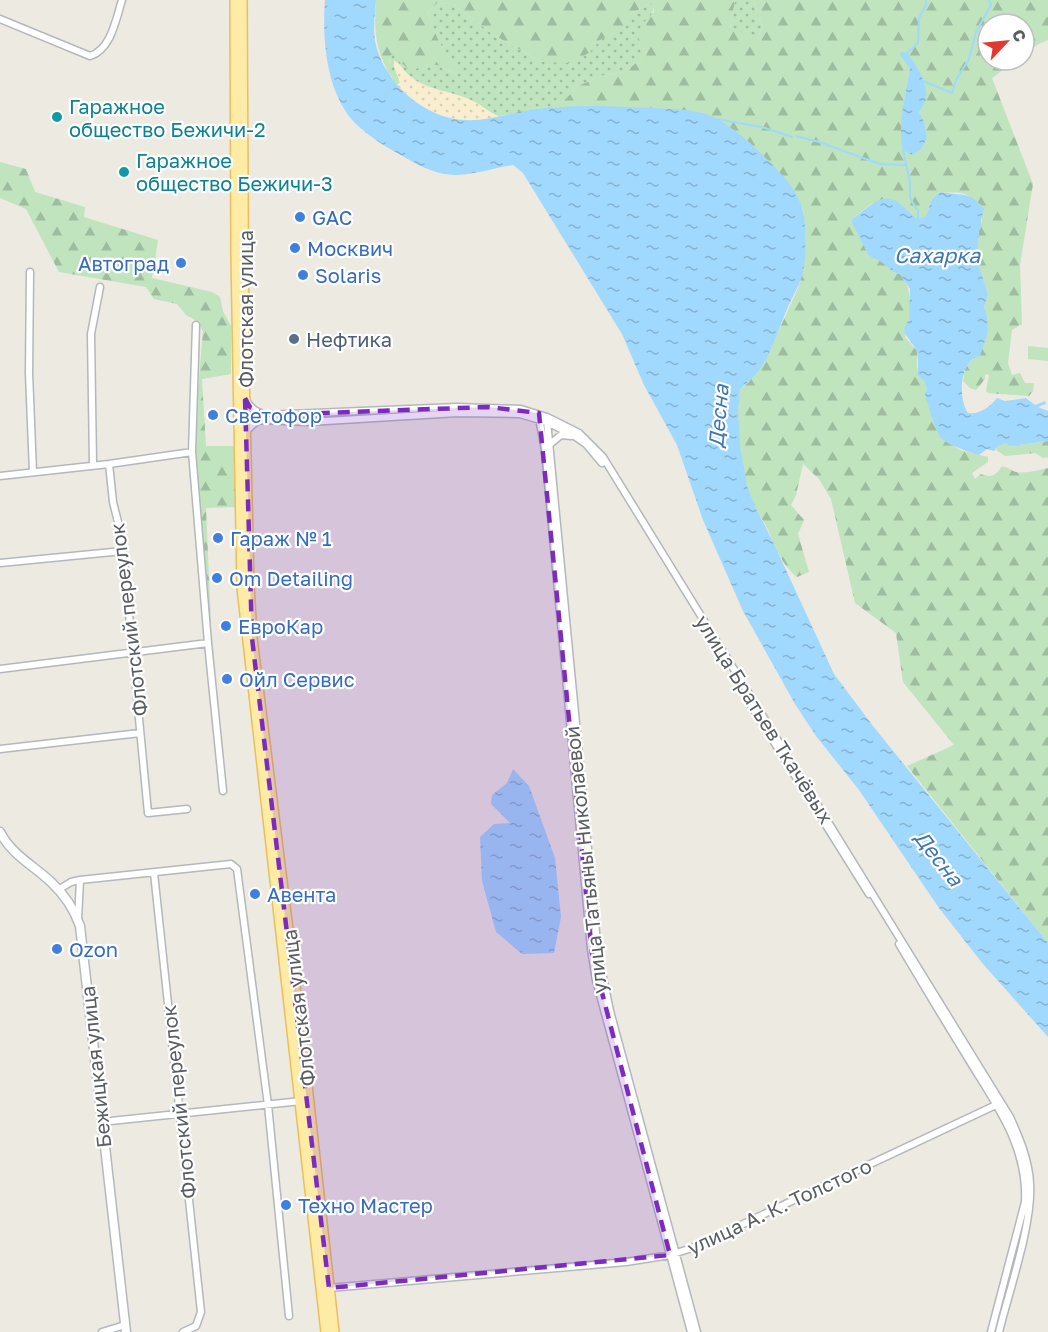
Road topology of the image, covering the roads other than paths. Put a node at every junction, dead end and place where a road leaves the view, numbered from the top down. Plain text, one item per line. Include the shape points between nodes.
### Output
1 (122, 0) edge
2 (235, 0) edge
3 (242, 0) edge
4 (0, 19) edge
5 (30, 272) dead end
6 (100, 286) dead end
7 (196, 326) dead end
8 (245, 398) junction
9 (537, 416) junction
10 (547, 419) junction
11 (246, 431) junction
12 (576, 437) junction
13 (547, 446) junction
14 (192, 452) junction
15 (93, 464) junction
16 (109, 464) junction
17 (33, 472) junction
18 (0, 476) edge
19 (123, 551) junction
20 (0, 563) edge
21 (207, 643) junction
22 (133, 653) junction
23 (0, 669) edge
24 (140, 733) junction
25 (0, 749) edge
26 (223, 791) dead end
27 (187, 808) dead end
28 (0, 832) edge
29 (154, 873) junction
30 (80, 880) junction
31 (58, 890) junction
32 (78, 920) junction
33 (301, 1101) junction
34 (999, 1104) junction
35 (268, 1105) junction
36 (179, 1114) junction
37 (101, 1122) junction
38 (673, 1254) junction
39 (329, 1288) junction
40 (289, 1316) dead end
41 (125, 1328) edge
42 (102, 1332) edge
43 (183, 1332) edge
44 (326, 1332) edge
45 (334, 1332) edge
46 (691, 1332) edge
47 (697, 1332) edge
48 (992, 1332) edge
49 (999, 1332) edge

1 - 4 street via 107,41 97,54 90,56
2 - 33 main road, Флотская улица via 242,588
3 - 8 main road, Флотская улица
5 - 17 street
6 - 15 street via 91,334
7 - 14 street
8 - 9 street, улица Братьев Ткачёвых via 250,407 266,415 477,407 521,409
8 - 11 main road, Флотская улица
9 - 10 street, улица Братьев Ткачёвых
9 - 11 street, улица Братьев Ткачёвых via 468,413 309,422 266,420 257,421
9 - 13 street
10 - 12 street, улица Братьев Ткачёвых
10 - 13 street, улица Татьяны Николаевой
10 - 34 street, улица Братьев Ткачёвых via 579,433 603,457
11 - 39 main road, Флотская улица via 252,639
12 - 13 street via 561,435
12 - 34 street, улица Братьев Ткачёвых via 600,459 614,481
13 - 38 street, улица Татьяны Николаевой via 592,954 603,1012
14 - 16 street
14 - 21 street
15 - 16 street
15 - 17 street
16 - 19 street, Флотский переулок
17 - 18 street
19 - 20 street
19 - 22 street, Флотский переулок
21 - 22 street
21 - 26 street
22 - 23 street
22 - 24 street, Флотский переулок
24 - 25 street
24 - 27 street, Флотский переулок via 147,813
28 - 31 street, Бежицкая улица via 12,850
29 - 30 street
29 - 35 street via 231,864 237,869
29 - 36 street, Флотский переулок
30 - 31 street
30 - 32 street
31 - 32 street, Бежицкая улица
32 - 37 street, Бежицкая улица
33 - 35 street
33 - 44 main road, Флотская улица
34 - 38 street, улица А. К. Толстого
34 - 48 street, улица Братьев Ткачёвых via 1022,1161 1026,1183 1025,1202
34 - 49 street, улица Братьев Ткачёвых via 1019,1138 1030,1183 1024,1237
35 - 36 street
35 - 40 street
36 - 37 street
36 - 43 street, Флотский переулок via 201,1312 198,1324
37 - 41 street, Бежицкая улица
38 - 39 street, улица А. К. Толстого via 584,1266
38 - 46 street, улица Татьяны Николаевой
38 - 47 street, улица Татьяны Николаевой
39 - 45 main road, Флотская улица
41 - 42 street

